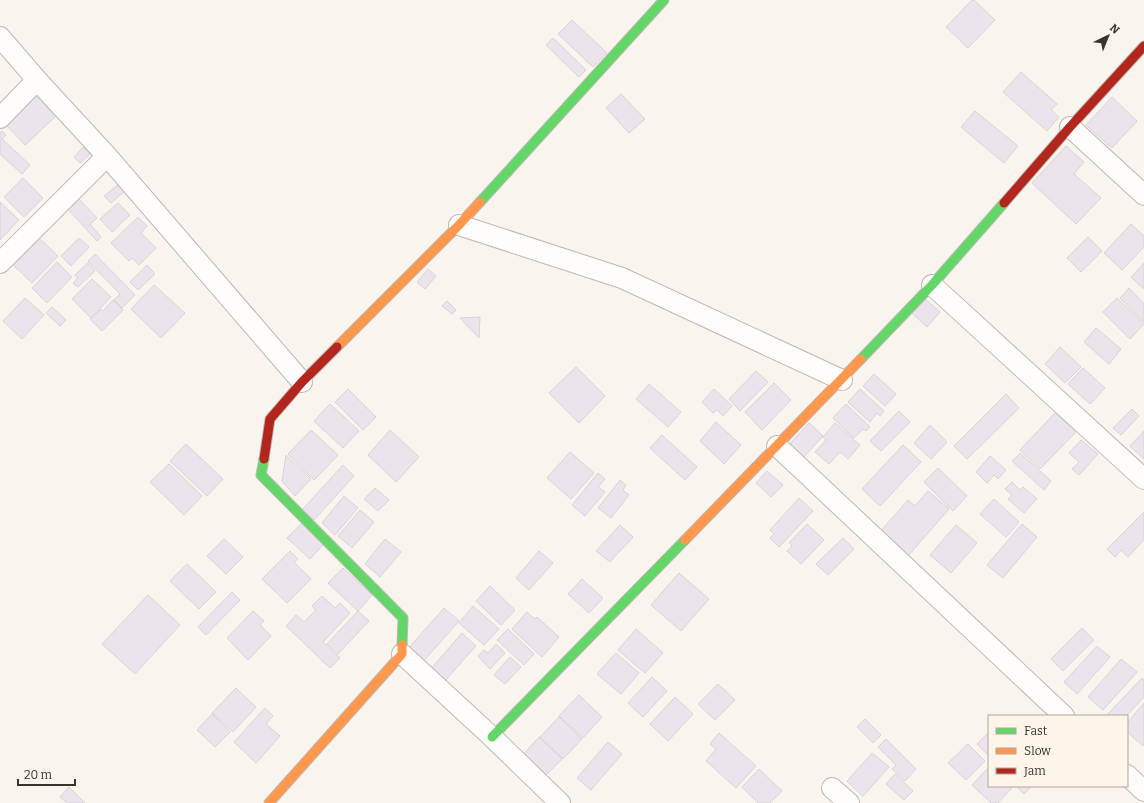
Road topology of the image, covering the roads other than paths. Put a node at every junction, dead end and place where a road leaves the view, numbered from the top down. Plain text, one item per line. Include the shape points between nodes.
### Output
1 (664, 0) edge
2 (0, 37) edge
3 (1144, 46) edge
4 (37, 80) junction
5 (0, 118) edge
6 (1070, 127) junction
7 (107, 156) junction
8 (1144, 195) edge
9 (459, 224) junction
10 (0, 263) edge
11 (932, 285) junction
12 (842, 380) junction
13 (302, 382) junction
14 (777, 446) junction
15 (1144, 479) edge
16 (402, 654) junction
17 (1063, 715) edge
18 (492, 736) junction
19 (1128, 776) edge
20 (832, 788) dead end
21 (1144, 791) edge
22 (269, 803) edge
23 (560, 803) edge
24 (849, 803) edge

1 - 9 street
2 - 4 street
3 - 6 street
4 - 5 street
4 - 7 street
6 - 8 street
6 - 11 street
7 - 10 street
7 - 13 street
9 - 12 street via 622,278
9 - 13 street
11 - 12 street
11 - 15 street
12 - 14 street
13 - 16 street via 270,419 261,475 403,618
14 - 17 street
14 - 18 street
16 - 18 street
16 - 22 street
18 - 23 street
19 - 21 street
20 - 24 street

